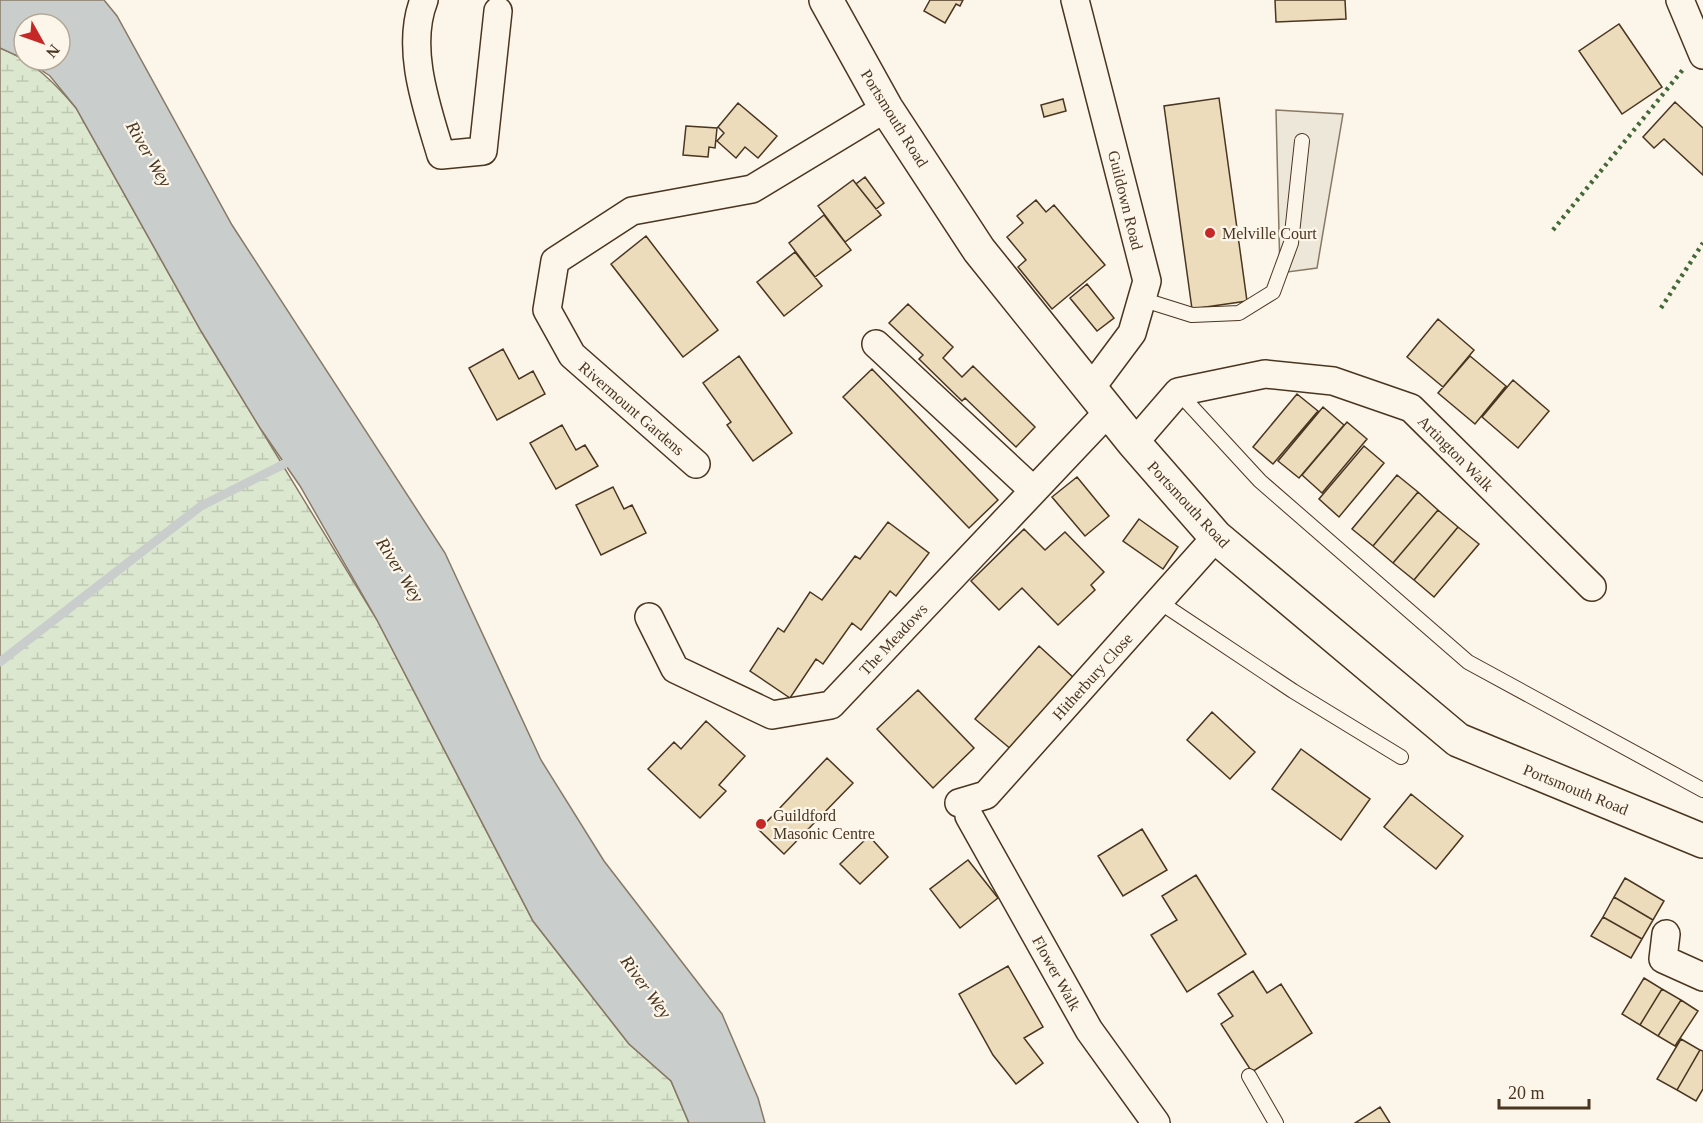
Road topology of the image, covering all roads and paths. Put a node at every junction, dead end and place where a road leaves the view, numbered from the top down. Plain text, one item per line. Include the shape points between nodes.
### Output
1 (424, 0) edge
2 (826, 0) edge
3 (1075, 0) edge
4 (1680, 0) edge
5 (498, 10) dead end
6 (1703, 55) edge
7 (886, 108) junction
8 (1302, 141) dead end
9 (1141, 299) junction
10 (876, 344) dead end
11 (1178, 392) junction
12 (1101, 399) junction
13 (1134, 443) junction
14 (696, 464) dead end
15 (1033, 490) junction
16 (1216, 537) junction
17 (1592, 587) dead end
18 (1158, 601) junction
19 (649, 617) dead end
20 (1401, 757) dead end
21 (1703, 790) edge
22 (964, 809) joint
23 (1703, 841) edge
24 (1666, 934) dead end
25 (1703, 977) edge
26 (1249, 1076) dead end
27 (1156, 1123) edge
28 (1276, 1123) edge

1 - 5 street via 418,16 420,85 441,155 483,151
2 - 7 main road, Portsmouth Road
3 - 9 street, Guildown Road via 1146,281
4 - 6 street
7 - 12 main road, Portsmouth Road via 979,250
7 - 14 street, Rivermount Gardens via 752,189 632,211 555,261 547,310 572,355
8 - 9 lane via 1291,243 1273,292 1239,313 1192,315
9 - 12 street, Guildown Road via 1132,333
10 - 15 street
11 - 13 street
11 - 17 street, Artington Walk via 1265,374 1333,381 1411,408
11 - 21 lane via 1260,481 1468,662
12 - 13 main road, Portsmouth Road
12 - 15 street, The Meadows
13 - 16 main road, Portsmouth Road
15 - 19 street, The Meadows via 831,705 772,715 675,669
16 - 18 street, Hitherbury Close
16 - 23 main road, Portsmouth Road via 1458,740
18 - 20 lane
18 - 22 street, Hitherbury Close via 986,795
22 - 27 street, Flower Walk via 1089,1030
24 - 25 street via 1663,959
26 - 28 lane

